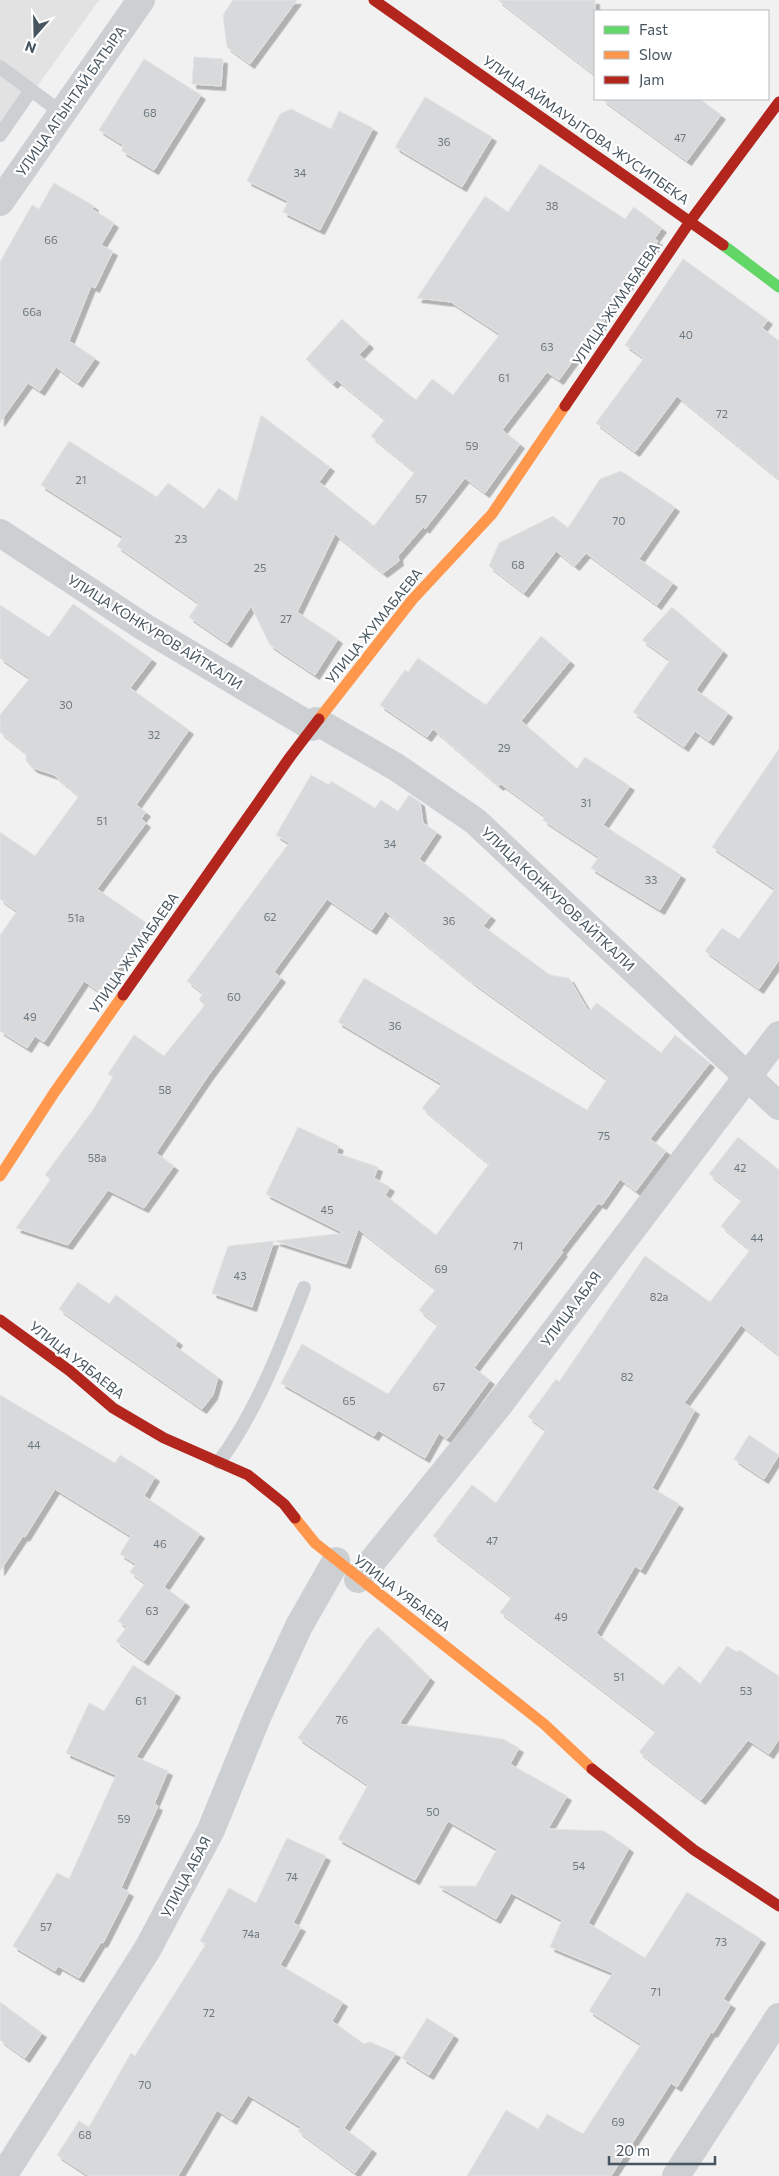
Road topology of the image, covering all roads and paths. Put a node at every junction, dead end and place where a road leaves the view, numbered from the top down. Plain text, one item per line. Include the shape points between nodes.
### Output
1 (141, 0) edge
2 (374, 0) edge
3 (0, 67) edge
4 (31, 90) junction
5 (779, 102) edge
6 (62, 113) junction
7 (0, 135) edge
8 (0, 202) edge
9 (691, 220) junction
10 (779, 287) edge
11 (0, 533) edge
12 (314, 724) junction
13 (779, 1035) edge
14 (747, 1076) junction
15 (779, 1106) edge
16 (0, 1176) edge
17 (304, 1288) dead end
18 (0, 1320) edge
19 (219, 1462) junction
20 (336, 1561) junction
21 (358, 1578) junction
22 (779, 1906) edge
23 (779, 2016) edge
24 (3, 2175) edge
25 (676, 2176) edge

1 - 6 street, УЛИЦА АГЫНТАЙ БАТЫРА
2 - 9 street, УЛИЦА АЙМАУЫТОВА ЖУСИПБЕКА
3 - 4 lane
4 - 6 lane
4 - 7 lane
5 - 9 street, УЛИЦА ЖУМАБАЕВА
6 - 8 street, УЛИЦА АГЫНТАЙ БАТЫРА
9 - 10 street, УЛИЦА АЙМАУЫТОВА ЖУСИПБЕКА
9 - 12 street, УЛИЦА ЖУМАБАЕВА via 492,514 412,600
11 - 12 street, УЛИЦА КОНКУРОВ АЙТКАЛИ via 144,628
12 - 14 street, УЛИЦА КОНКУРОВ АЙТКАЛИ via 396,767 475,821
12 - 16 street, УЛИЦА ЖУМАБАЕВА via 60,1084
13 - 14 street, УЛИЦА АБАЯ
14 - 15 street, УЛИЦА КОНКУРОВ АЙТКАЛИ
14 - 21 street, УЛИЦА АБАЯ via 498,1406
17 - 19 lane via 270,1377 238,1437
18 - 19 street, УЛИЦА УЯБАЕВА via 114,1408 164,1438
19 - 20 street, УЛИЦА УЯБАЕВА via 248,1475 269,1491 284,1504 314,1543
20 - 21 street, УЛИЦА УЯБАЕВА
20 - 24 street, УЛИЦА АБАЯ via 299,1626 211,1830 147,1950
21 - 22 street, УЛИЦА УЯБАЕВА via 544,1724 607,1782 694,1850
23 - 25 street

